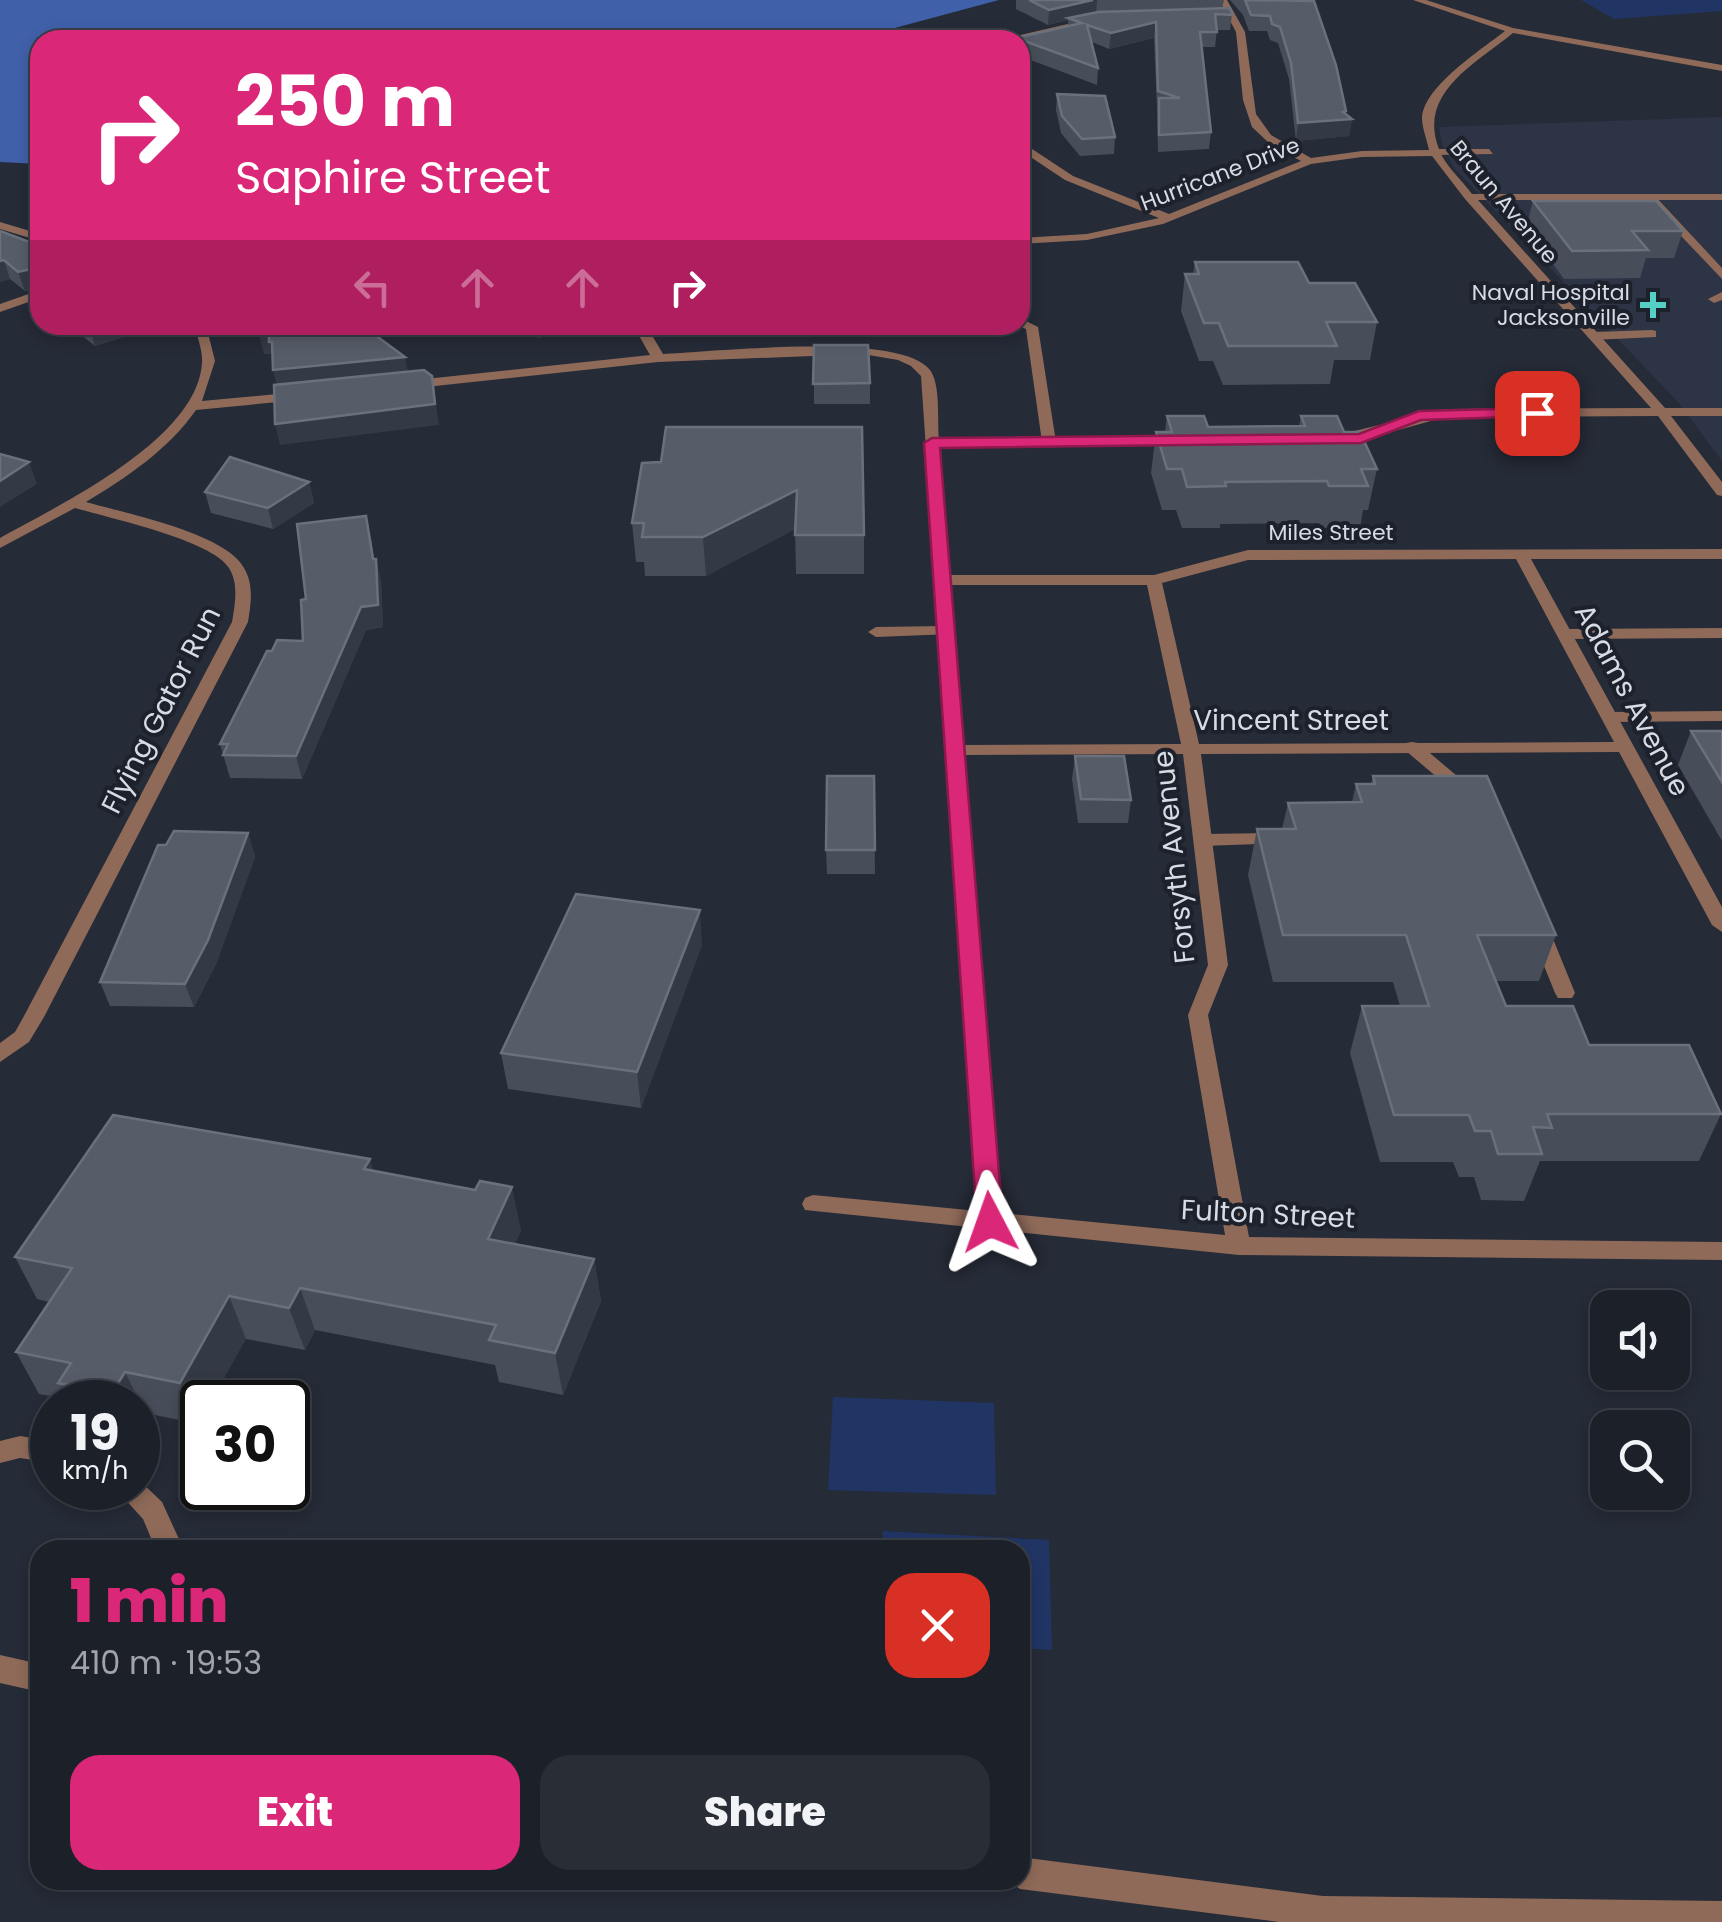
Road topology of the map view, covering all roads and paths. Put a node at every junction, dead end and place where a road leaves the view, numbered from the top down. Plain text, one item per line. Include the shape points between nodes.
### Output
1 (1223, 0) edge
2 (1417, 0) edge
3 (1222, 16) edge
4 (1236, 16) junction
5 (1112, 20) edge
6 (1511, 30) junction
7 (1030, 33) edge
8 (1722, 68) edge
9 (1434, 152) junction
10 (1489, 152) dead end
11 (1030, 155) edge
12 (1309, 161) junction
13 (1722, 196) edge
14 (1469, 197) junction
15 (1650, 197) junction
16 (1169, 218) junction
17 (0, 224) edge
18 (30, 234) edge
19 (1030, 240) edge
20 (1722, 275) edge
21 (30, 298) edge
22 (0, 308) edge
23 (1030, 326) edge
24 (1652, 334) dead end
25 (203, 335) edge
26 (648, 335) edge
27 (1593, 336) junction
28 (658, 358) junction
29 (388, 387) edge
30 (310, 395) edge
31 (196, 406) junction
32 (1722, 412) edge
33 (1662, 413) junction
34 (1199, 440) edge
35 (1319, 440) edge
36 (1049, 442) junction
37 (932, 443) junction
38 (1722, 492) edge
39 (71, 502) junction
40 (0, 544) edge
41 (1521, 554) junction
42 (1722, 554) edge
43 (942, 580) junction
44 (1154, 580) junction
45 (946, 630) junction
46 (876, 632) dead end
47 (1565, 634) junction
48 (1722, 634) edge
49 (1722, 716) edge
50 (1610, 717) junction
51 (1626, 747) junction
52 (1191, 748) junction
53 (1412, 748) junction
54 (956, 750) junction
55 (1474, 801) edge
56 (1304, 838) edge
57 (1202, 840) junction
58 (1530, 907) edge
59 (1722, 924) edge
60 (1565, 993) dead end
61 (0, 1054) edge
62 (813, 1204) dead end
63 (990, 1222) junction
64 (1239, 1246) junction
65 (1722, 1252) edge
66 (30, 1449) edge
67 (0, 1452) edge
68 (151, 1510) edge
69 (165, 1540) edge
70 (0, 1669) edge
71 (30, 1676) edge
72 (1030, 1874) edge
73 (1722, 1917) edge

1 - 4 street
2 - 6 street
3 - 4 street
4 - 12 street via 1252,119
5 - 7 street
6 - 8 street
6 - 9 street, Braun Avenue via 1434,99 1427,117
9 - 10 street, Hurricane Drive
9 - 12 street, Hurricane Drive
9 - 14 street, Braun Avenue
11 - 16 street
12 - 16 street, Hurricane Drive
13 - 15 street
14 - 15 street
14 - 27 street, Braun Avenue
15 - 20 street
16 - 19 street, Hurricane Drive via 1087,237
17 - 18 street
21 - 22 street
23 - 36 street
24 - 27 street
25 - 31 street via 210,360
26 - 28 street
27 - 33 street, Braun Avenue
28 - 29 street
28 - 37 street via 863,350 901,357 927,375
30 - 31 street
31 - 39 street via 147,454
32 - 33 street
33 - 35 street via 1444,412 1361,438
33 - 38 street, Braun Avenue
34 - 36 street
36 - 37 street
37 - 43 street
39 - 40 street
39 - 61 street, Flying Gator Run via 225,551 247,595 240,622 22,1037
41 - 42 street, Miles Street
41 - 44 street, Miles Street via 1248,555
41 - 47 street, Adams Avenue
43 - 44 street, Miles Street
43 - 45 street
44 - 52 street, Forsyth Avenue
45 - 46 street
45 - 54 street
47 - 48 street
47 - 50 street, Adams Avenue
49 - 50 street
50 - 51 street, Adams Avenue
51 - 53 street, Vincent Street
51 - 59 street, Adams Avenue
52 - 53 street, Vincent Street
52 - 54 street, Vincent Street
52 - 57 street, Forsyth Avenue
53 - 55 street
54 - 63 street
56 - 57 street
57 - 64 street, Forsyth Avenue via 1218,965 1198,1015
58 - 60 street
62 - 63 street, Fulton Street
63 - 64 street, Fulton Street
64 - 65 street, Fulton Street
66 - 67 street
68 - 69 street
70 - 71 street
72 - 73 street via 1323,1912

